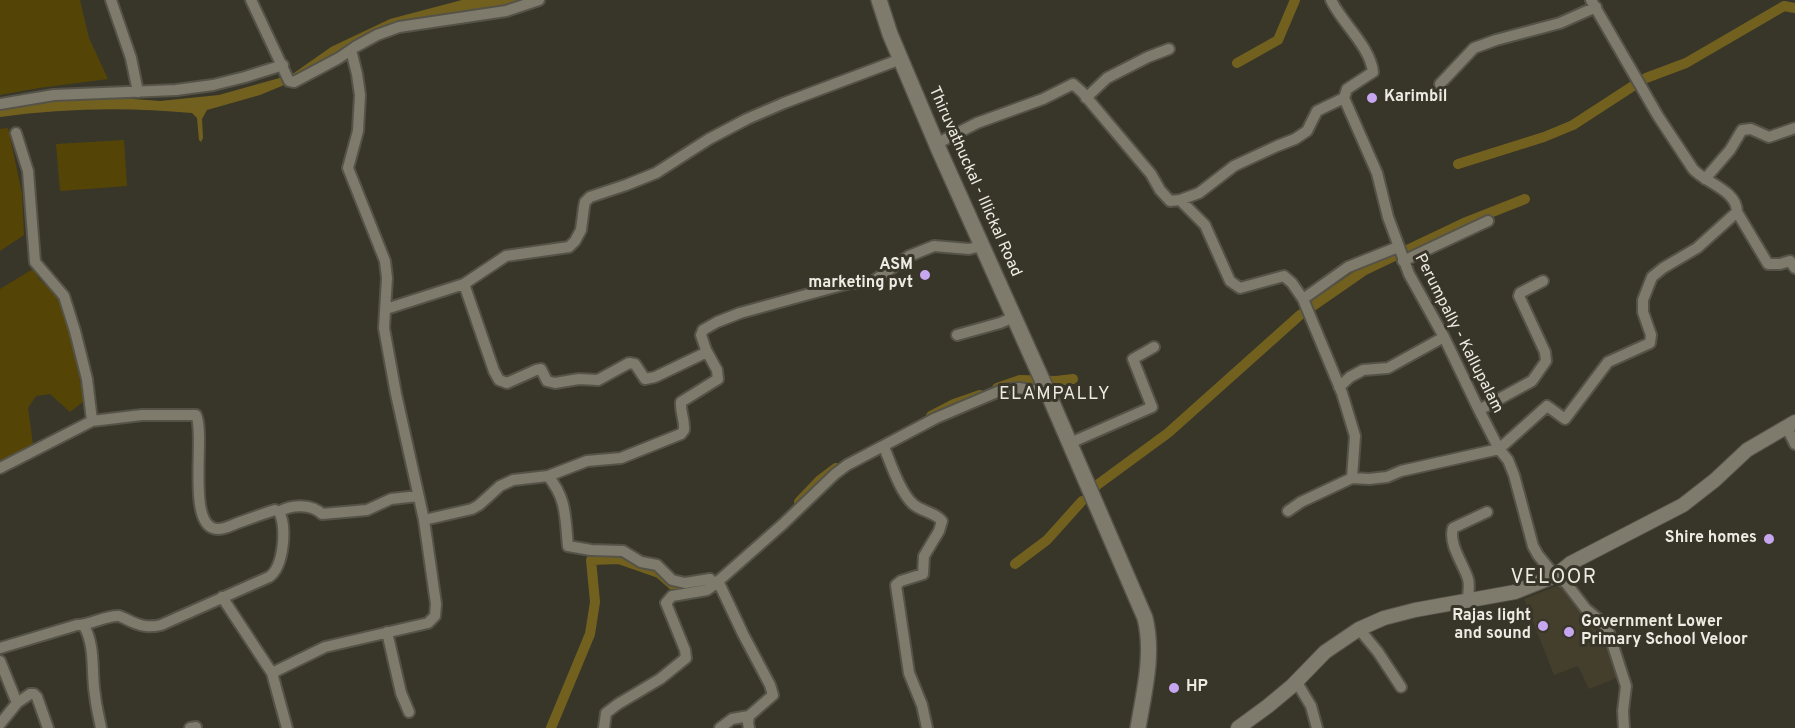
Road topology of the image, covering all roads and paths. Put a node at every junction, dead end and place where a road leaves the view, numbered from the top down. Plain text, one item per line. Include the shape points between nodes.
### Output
1 (111, 0) edge
2 (251, 0) edge
3 (539, 0) edge
4 (879, 0) edge
5 (1330, 0) edge
6 (1594, 3) edge
7 (1169, 49) dead end
8 (351, 50) junction
9 (901, 59) junction
10 (286, 72) junction
11 (1440, 84) dead end
12 (138, 92) junction
13 (1086, 98) junction
14 (1344, 98) junction
15 (0, 104) edge
16 (1795, 128) edge
17 (16, 133) dead end
18 (936, 144) junction
19 (1705, 179) junction
20 (1180, 200) junction
21 (1737, 212) junction
22 (1488, 221) dead end
23 (981, 246) junction
24 (1398, 247) junction
25 (1403, 261) junction
26 (1795, 268) edge
27 (1543, 281) dead end
28 (464, 284) junction
29 (1306, 307) junction
30 (386, 309) junction
31 (1014, 316) junction
32 (957, 335) dead end
33 (1444, 337) junction
34 (1154, 347) dead end
35 (707, 352) junction
36 (1044, 384) junction
37 (1339, 387) junction
38 (1479, 410) junction
39 (92, 421) junction
40 (1791, 425) edge
41 (1070, 443) junction
42 (1795, 444) edge
43 (884, 447) junction
44 (1499, 449) junction
45 (0, 468) edge
46 (548, 476) junction
47 (1352, 478) junction
48 (418, 496) junction
49 (1288, 511) dead end
50 (279, 512) junction
51 (1487, 512) dead end
52 (424, 520) junction
53 (1555, 576) junction
54 (714, 582) junction
55 (222, 597) junction
56 (1468, 599) junction
57 (84, 626) junction
58 (1359, 629) junction
59 (387, 632) junction
60 (0, 648) edge
61 (0, 661) edge
62 (272, 673) junction
63 (1296, 681) junction
64 (1401, 687) dead end
65 (17, 703) junction
66 (409, 712) dead end
67 (749, 716) junction
68 (0, 724) edge
69 (48, 728) edge
70 (101, 728) edge
71 (287, 728) edge
72 (604, 728) edge
73 (720, 728) edge
74 (749, 728) edge
75 (927, 728) edge
76 (1138, 728) edge
77 (1238, 728) edge
78 (1317, 728) edge
79 (1624, 728) edge

1 - 12 street via 132,58
2 - 10 street
3 - 8 street via 506,11 399,27
4 - 9 main road, Thiruvathuckal - Illickal Road
5 - 14 street via 1372,64 1373,72 1347,89
6 - 11 street via 1560,23 1474,48
6 - 19 street via 1658,116 1693,169
7 - 13 street via 1107,78
8 - 10 street via 294,82
8 - 30 street via 360,95 358,131 348,168 385,261
9 - 18 main road, Thiruvathuckal - Illickal Road
9 - 28 street via 784,103 709,139 656,173 590,197 585,202 581,230 571,246 506,256
10 - 12 street via 213,85
12 - 15 street via 54,95
13 - 18 street via 1073,84
13 - 20 street via 1170,201
14 - 20 street via 1317,111 1307,131 1295,139 1234,166 1198,193
14 - 24 street, Perumpally - Kallupalam via 1377,173
16 - 19 street via 1768,137 1751,129 1742,130
17 - 39 street via 28,171 35,262 64,296 87,379
18 - 23 main road, Thiruvathuckal - Illickal Road
19 - 21 street via 1732,198
20 - 29 street via 1205,225 1230,281 1240,288 1284,276
21 - 26 street via 1768,264 1790,261
21 - 44 street via 1697,248 1652,277 1643,300 1650,343 1608,362 1565,419 1548,406
22 - 25 street
23 - 31 main road, Thiruvathuckal - Illickal Road
23 - 35 street via 934,246 909,256 872,282 850,283 740,313 703,330
24 - 25 street, Perumpally - Kallupalam
24 - 29 street via 1348,267
25 - 33 street, Perumpally - Kallupalam
27 - 38 street via 1519,296 1546,361 1532,381
28 - 30 street
28 - 35 street via 494,371 499,380 507,383 541,369 548,381 555,383 598,380 629,363 635,364 645,379 655,378
29 - 37 street
30 - 48 street via 384,328
31 - 32 street
31 - 36 main road, Thiruvathuckal - Illickal Road
33 - 37 street via 1388,368 1363,370
33 - 38 street, Perumpally - Kallupalam
34 - 41 street via 1133,359 1152,407
35 - 46 street via 718,380 681,402 685,421 681,434 621,458 587,461
36 - 41 main road, Thiruvathuckal - Illickal Road
36 - 43 street via 1002,390 936,418
37 - 47 street via 1355,436
38 - 44 street, Perumpally - Kallupalam
39 - 45 street
39 - 50 street via 196,415 200,427 200,505 205,523 220,529 275,510
40 - 42 street
40 - 53 street via 1747,450 1683,505 1571,563
41 - 76 main road, Thiruvathuckal - Illickal Road via 1148,628 1149,650
43 - 54 street via 835,474
43 - 75 street via 905,496 942,521 924,556 923,573 896,585 909,672
44 - 47 street via 1386,477
44 - 53 street, Perumpally - Kallupalam via 1514,475 1533,546
46 - 52 street via 513,480 472,509
46 - 54 street via 559,489 564,504 568,546 623,551 640,562 657,565 672,580
47 - 49 street
48 - 50 street via 391,499 367,510 334,514 301,506
48 - 52 street
50 - 55 street via 283,519 282,540 280,562 274,574
51 - 56 street via 1453,528 1451,533 1469,581
52 - 59 street via 435,616 428,623
53 - 56 street via 1515,592
53 - 79 street, Perumpally - Kallupalam via 1566,583 1609,633 1626,686
54 - 67 street via 773,695
54 - 72 street via 707,590 667,600 686,658 606,713
55 - 57 street via 151,628 121,616
55 - 62 street
56 - 58 street via 1384,618
57 - 60 street
57 - 70 street via 93,659 94,694
58 - 63 street via 1325,652
58 - 64 street
59 - 62 street via 325,647
59 - 66 street
61 - 65 street
62 - 71 street
63 - 77 street
63 - 78 street via 1311,706
65 - 68 street
65 - 69 street via 34,694
67 - 73 street via 732,719
67 - 74 street

